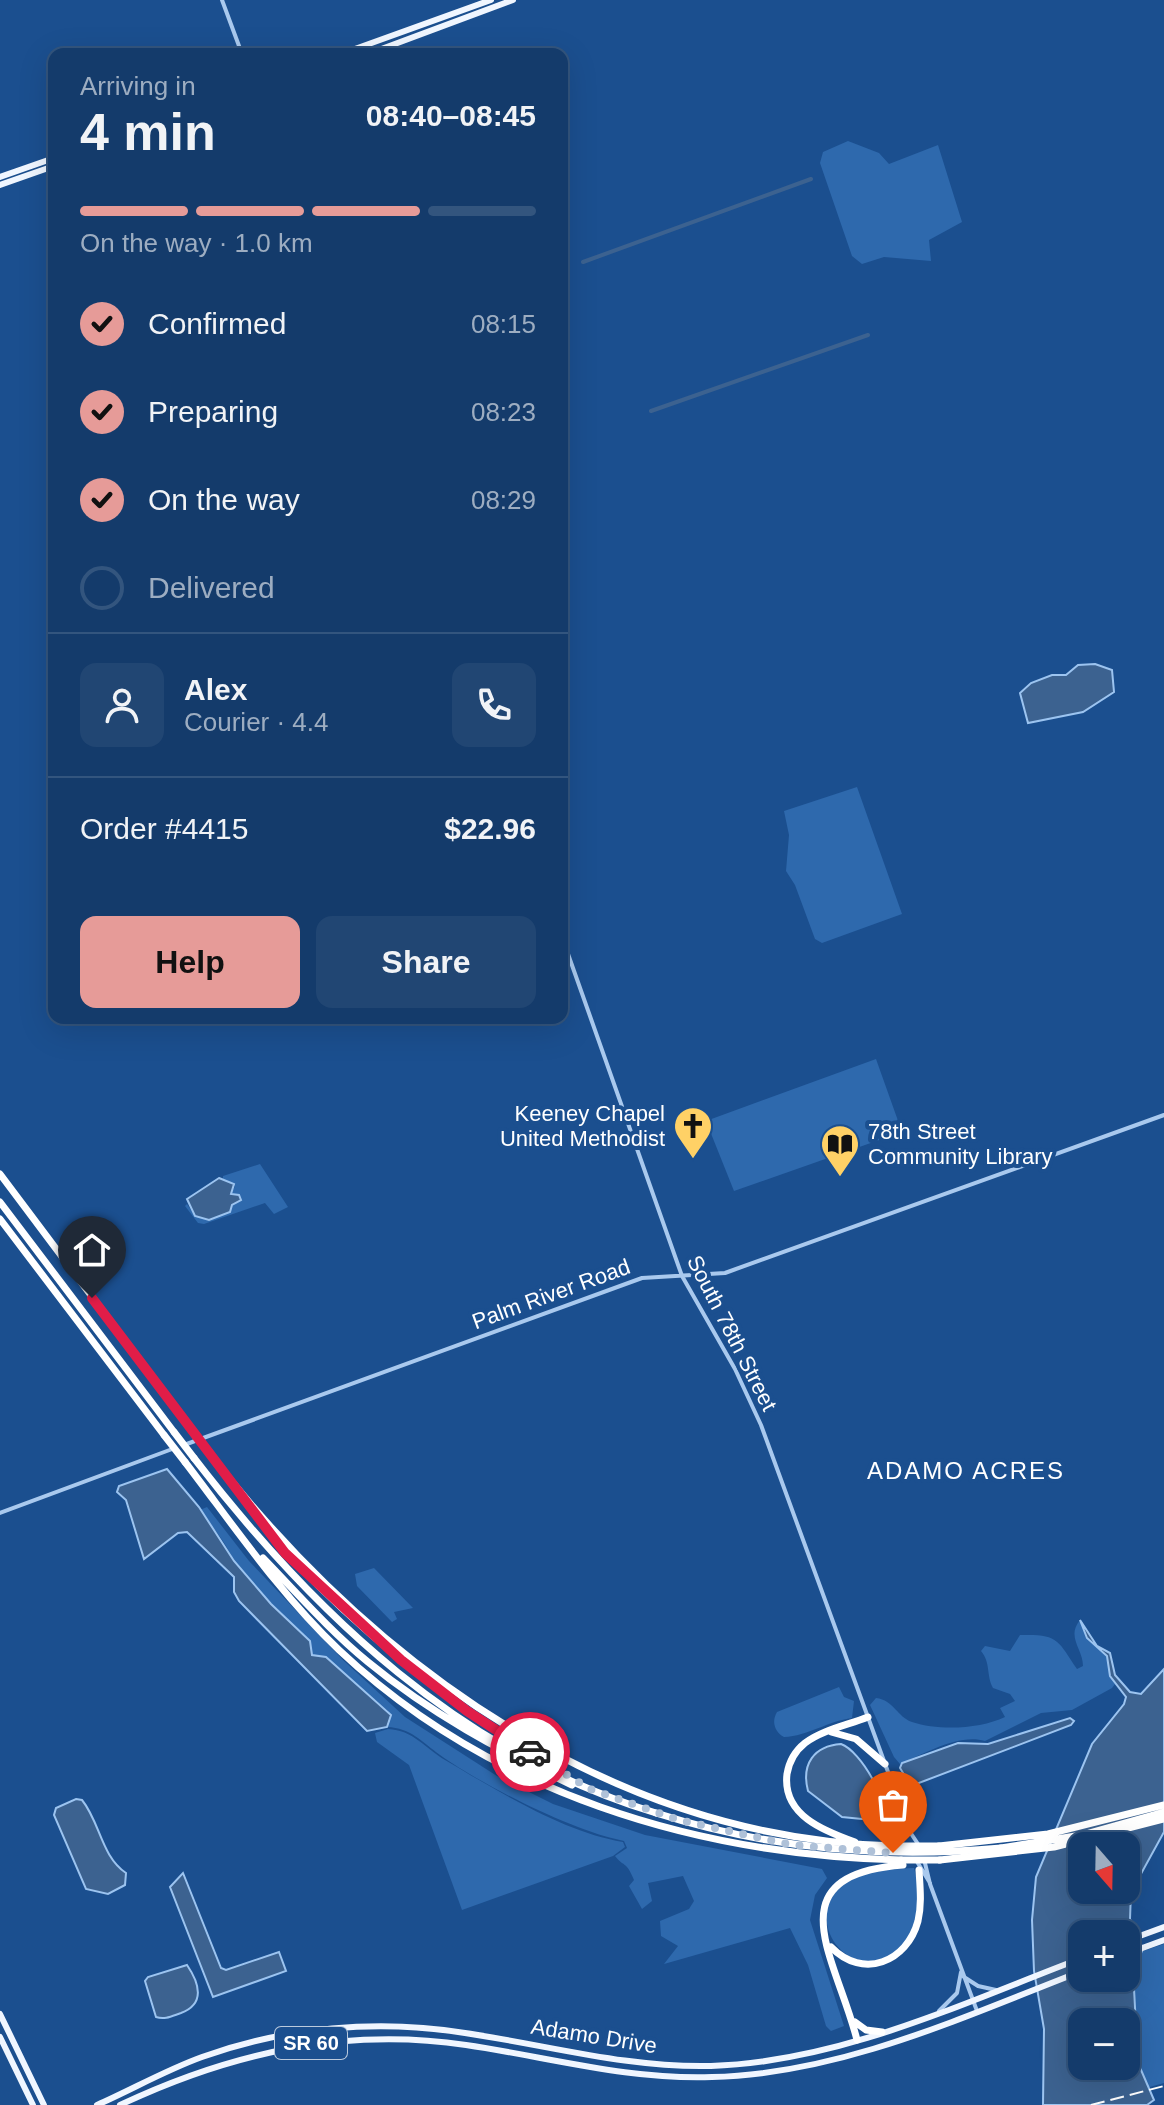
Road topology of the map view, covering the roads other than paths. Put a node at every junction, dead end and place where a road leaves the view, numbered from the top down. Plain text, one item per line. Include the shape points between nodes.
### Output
1 (222, 0) edge
2 (491, 0) edge
3 (513, 0) edge
4 (428, 23) junction
5 (240, 48) edge
6 (358, 48) edge
7 (381, 48) edge
8 (383, 48) edge
9 (48, 164) edge
10 (48, 165) edge
11 (0, 181) edge
12 (568, 954) edge
13 (1164, 1115) edge
14 (0, 1174) edge
15 (0, 1202) edge
16 (0, 1219) edge
17 (682, 1276) junction
18 (0, 1513) edge
19 (256, 1513) junction
20 (252, 1550) junction
21 (868, 1717) junction
22 (829, 1732) junction
23 (885, 1764) junction
24 (590, 1789) junction
25 (609, 1796) junction
26 (1164, 1805) edge
27 (1164, 1812) edge
28 (1164, 1819) edge
29 (910, 1832) junction
30 (864, 1845) junction
31 (902, 1863) junction
32 (919, 1870) junction
33 (930, 1884) junction
34 (1164, 1927) edge
35 (1140, 1936) edge
36 (1164, 1940) edge
37 (828, 1943) junction
38 (1140, 1949) edge
39 (1068, 1963) edge
40 (961, 1970) junction
41 (964, 1976) junction
42 (1068, 1976) edge
43 (998, 1990) junction
44 (972, 2000) junction
45 (977, 2011) junction
46 (937, 2013) junction
47 (0, 2014) edge
48 (852, 2020) junction
49 (882, 2032) junction
50 (0, 2037) edge
51 (857, 2040) junction
52 (44, 2103) edge
53 (33, 2105) edge
54 (97, 2105) edge
55 (120, 2105) edge

1 - 5 street
2 - 4 main road
3 - 8 main road
4 - 6 main road
4 - 7 main road
9 - 11 main road
10 - 11 main road
12 - 17 street, South 78th Street
13 - 17 street, Palm River Road via 725,1273
14 - 19 highway, bridge
15 - 24 highway, bridge via 194,1458 290,1573 386,1664 481,1732
16 - 20 highway, bridge
17 - 18 street, Palm River Road via 642,1278
17 - 21 street, South 78th Street via 752,1404
19 - 24 highway via 315,1583 401,1660 496,1731
19 - 30 highway via 384,1639 459,1695 562,1756 649,1798 710,1820 793,1838
20 - 25 highway via 356,1652 438,1714 532,1766 585,1791
20 - 31 highway via 303,1613 377,1683 451,1737 524,1777 588,1804 707,1838
21 - 22 highway
21 - 23 street, South 78th Street
22 - 23 highway via 856,1739
22 - 30 highway via 794,1755 787,1777 789,1796 811,1823
23 - 29 street, South 78th Street
24 - 25 highway
25 - 27 highway, bridge via 729,1833 792,1845 910,1853 1041,1842
26 - 30 highway, bridge via 1007,1840
28 - 31 highway, bridge via 1023,1852
29 - 32 street, South 78th Street
29 - 33 street, South 78th Street
31 - 37 highway via 856,1872 832,1889 822,1915
32 - 33 street, South 78th Street
32 - 37 highway via 918,1923 896,1956 863,1965
33 - 40 street, South 78th Street
34 - 35 main road
36 - 38 main road
37 - 48 highway
39 - 43 main road, Adamo Drive / SR 60
40 - 41 street, South 78th Street
40 - 46 street via 957,1993
41 - 43 street
41 - 44 street, South 78th Street
42 - 45 main road, Adamo Drive / SR 60
43 - 44 main road, Adamo Drive / SR 60
44 - 45 street, South 78th Street
44 - 46 main road, Adamo Drive / SR 60
45 - 55 main road, Adamo Drive / SR 60 via 830,2061 767,2074 712,2077 626,2074 427,2040 330,2041 221,2063
46 - 49 main road, Adamo Drive / SR 60
47 - 52 main road
48 - 49 highway via 862,2029
48 - 51 highway
49 - 51 main road, Adamo Drive / SR 60
50 - 53 main road
51 - 54 main road, Adamo Drive / SR 60 via 776,2060 691,2066 626,2062 446,2030 336,2029 229,2048

